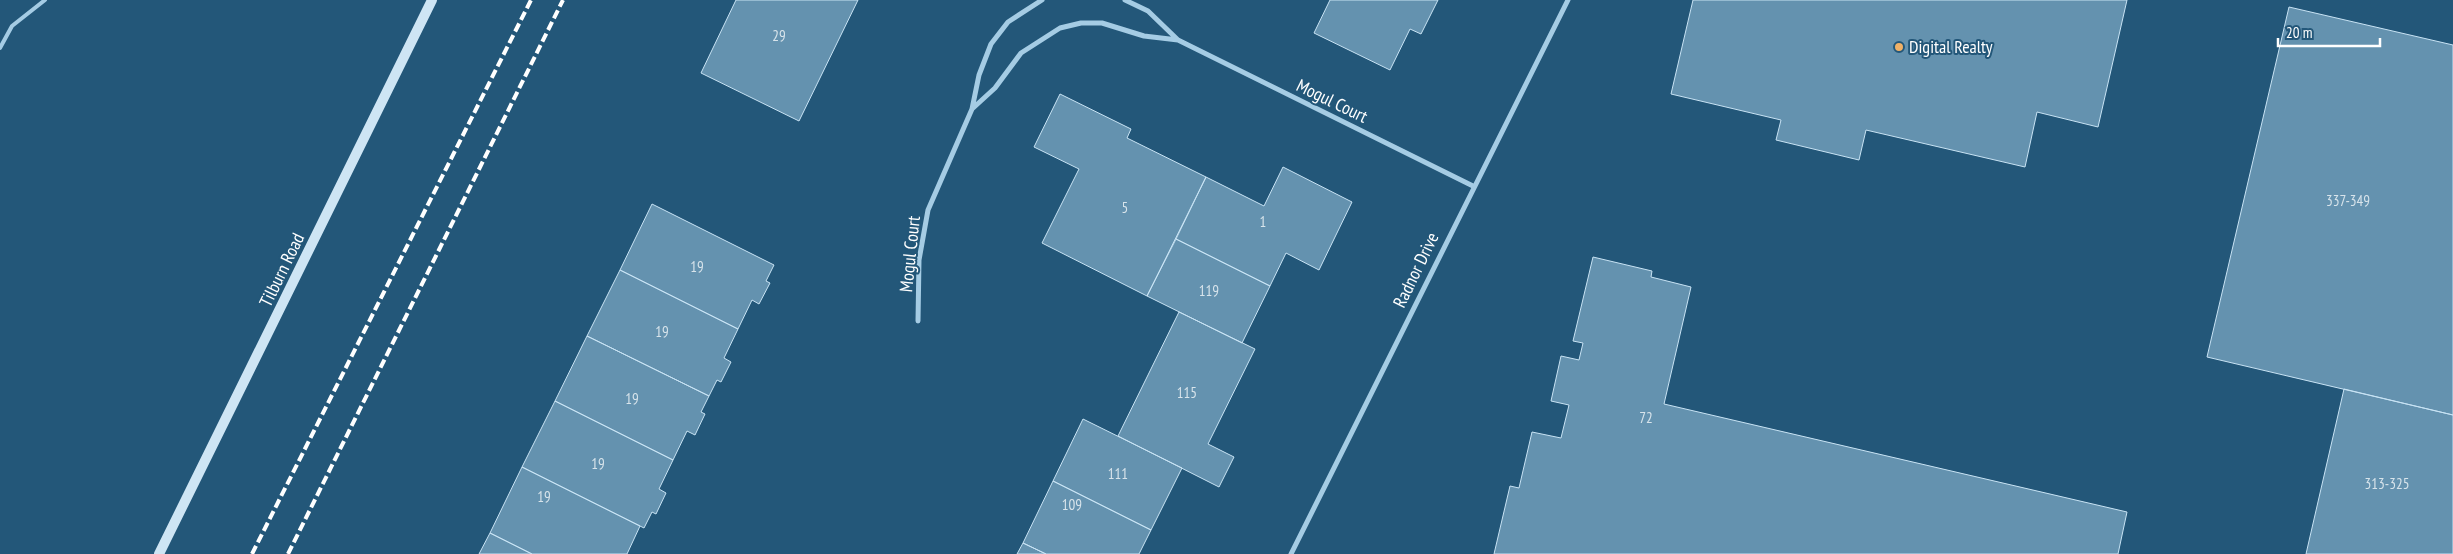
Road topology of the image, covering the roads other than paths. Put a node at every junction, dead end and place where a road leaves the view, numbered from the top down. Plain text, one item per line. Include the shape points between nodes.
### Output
1 (45, 0) edge
2 (432, 0) edge
3 (1042, 0) edge
4 (1125, 0) edge
5 (1568, 0) edge
6 (1178, 40) junction
7 (0, 48) edge
8 (972, 109) junction
9 (1473, 186) junction
10 (918, 321) dead end
11 (159, 554) edge
12 (1291, 554) edge

1 - 7 lane via 12,26
2 - 11 street, Tilburn Road
3 - 8 street, Mogul Court via 1008,22 991,44 979,75
4 - 6 street, Mogul Court via 1148,11
5 - 9 street, Radnor Drive
6 - 8 street, Mogul Court via 1144,36 1102,22 1060,28 1021,53 995,88
6 - 9 street, Mogul Court
8 - 10 street, Mogul Court via 928,210 919,260
9 - 12 street, Radnor Drive

